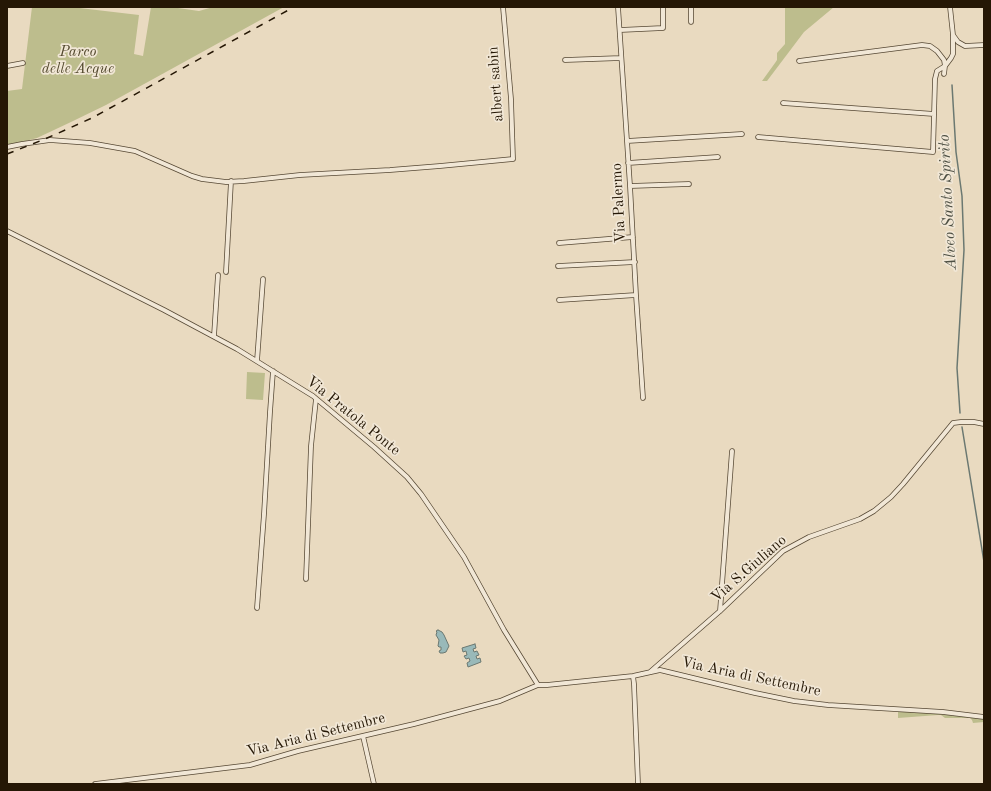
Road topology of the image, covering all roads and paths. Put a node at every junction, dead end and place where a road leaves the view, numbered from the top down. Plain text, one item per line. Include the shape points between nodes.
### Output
1 (503, 7) edge
2 (618, 7) edge
3 (663, 7) edge
4 (691, 7) edge
5 (950, 7) edge
6 (691, 22) dead end
7 (620, 30) junction
8 (953, 35) junction
9 (984, 45) edge
10 (622, 58) junction
11 (565, 60) dead end
12 (799, 61) dead end
13 (23, 63) dead end
14 (7, 66) edge
15 (945, 66) junction
16 (944, 74) dead end
17 (783, 103) dead end
18 (934, 114) junction
19 (742, 134) dead end
20 (758, 137) dead end
21 (627, 141) junction
22 (7, 147) edge
23 (718, 157) dead end
24 (628, 163) junction
25 (232, 181) junction
26 (689, 184) dead end
27 (630, 186) junction
28 (7, 231) edge
29 (632, 237) junction
30 (559, 243) dead end
31 (634, 262) junction
32 (558, 266) dead end
33 (226, 272) dead end
34 (218, 275) dead end
35 (262, 279) dead end
36 (636, 295) junction
37 (559, 300) dead end
38 (214, 336) junction
39 (257, 361) junction
40 (273, 372) junction
41 (643, 398) dead end
42 (316, 399) junction
43 (984, 424) edge
44 (732, 451) dead end
45 (306, 579) dead end
46 (257, 608) dead end
47 (720, 611) junction
48 (650, 672) junction
49 (633, 676) junction
50 (538, 685) junction
51 (984, 717) edge
52 (363, 736) junction
53 (95, 784) edge
54 (374, 784) edge
55 (638, 784) edge

1 - 25 street, albert sabin via 513,158
2 - 7 street, Via Palermo
3 - 7 street via 663,28
4 - 6 street
5 - 8 street
7 - 10 street, Via Palermo
8 - 9 street via 964,46
8 - 15 street via 953,54
10 - 11 street
10 - 21 street, Via Palermo
12 - 15 street via 922,45 930,46 937,51
13 - 14 street
15 - 16 street
15 - 18 street via 937,71 935,79
17 - 18 street
18 - 20 street via 933,152
19 - 21 street
21 - 24 street, Via Palermo
22 - 25 street via 50,140 90,143 135,152 192,176
23 - 24 street
24 - 27 street, Via Palermo
25 - 33 street
26 - 27 street
27 - 29 street, Via Palermo
28 - 38 street, Via Pratola Ponte
29 - 30 street
29 - 31 street, Via Palermo
31 - 32 street
31 - 36 street, Via Palermo
34 - 38 street
35 - 39 street
36 - 37 street
36 - 41 street, Via Palermo
38 - 39 street, Via Pratola Ponte
39 - 40 street, Via Pratola Ponte
40 - 42 street, Via Pratola Ponte
40 - 46 street
42 - 45 street
42 - 50 street, Via Pratola Ponte via 374,447 407,477 421,494 464,557
43 - 47 street, Via S.Giuliano via 953,423 903,484 874,511 860,519 809,537 784,551
44 - 47 street
47 - 48 street, Via S.Giuliano
48 - 49 street, Via Aria di Settembre
48 - 51 street, Via Aria di Settembre via 660,670 794,701
49 - 50 street, Via Aria di Settembre
49 - 55 street
50 - 52 street, Via Aria di Settembre via 500,701
52 - 53 street, Via Aria di Settembre via 250,765
52 - 54 street

